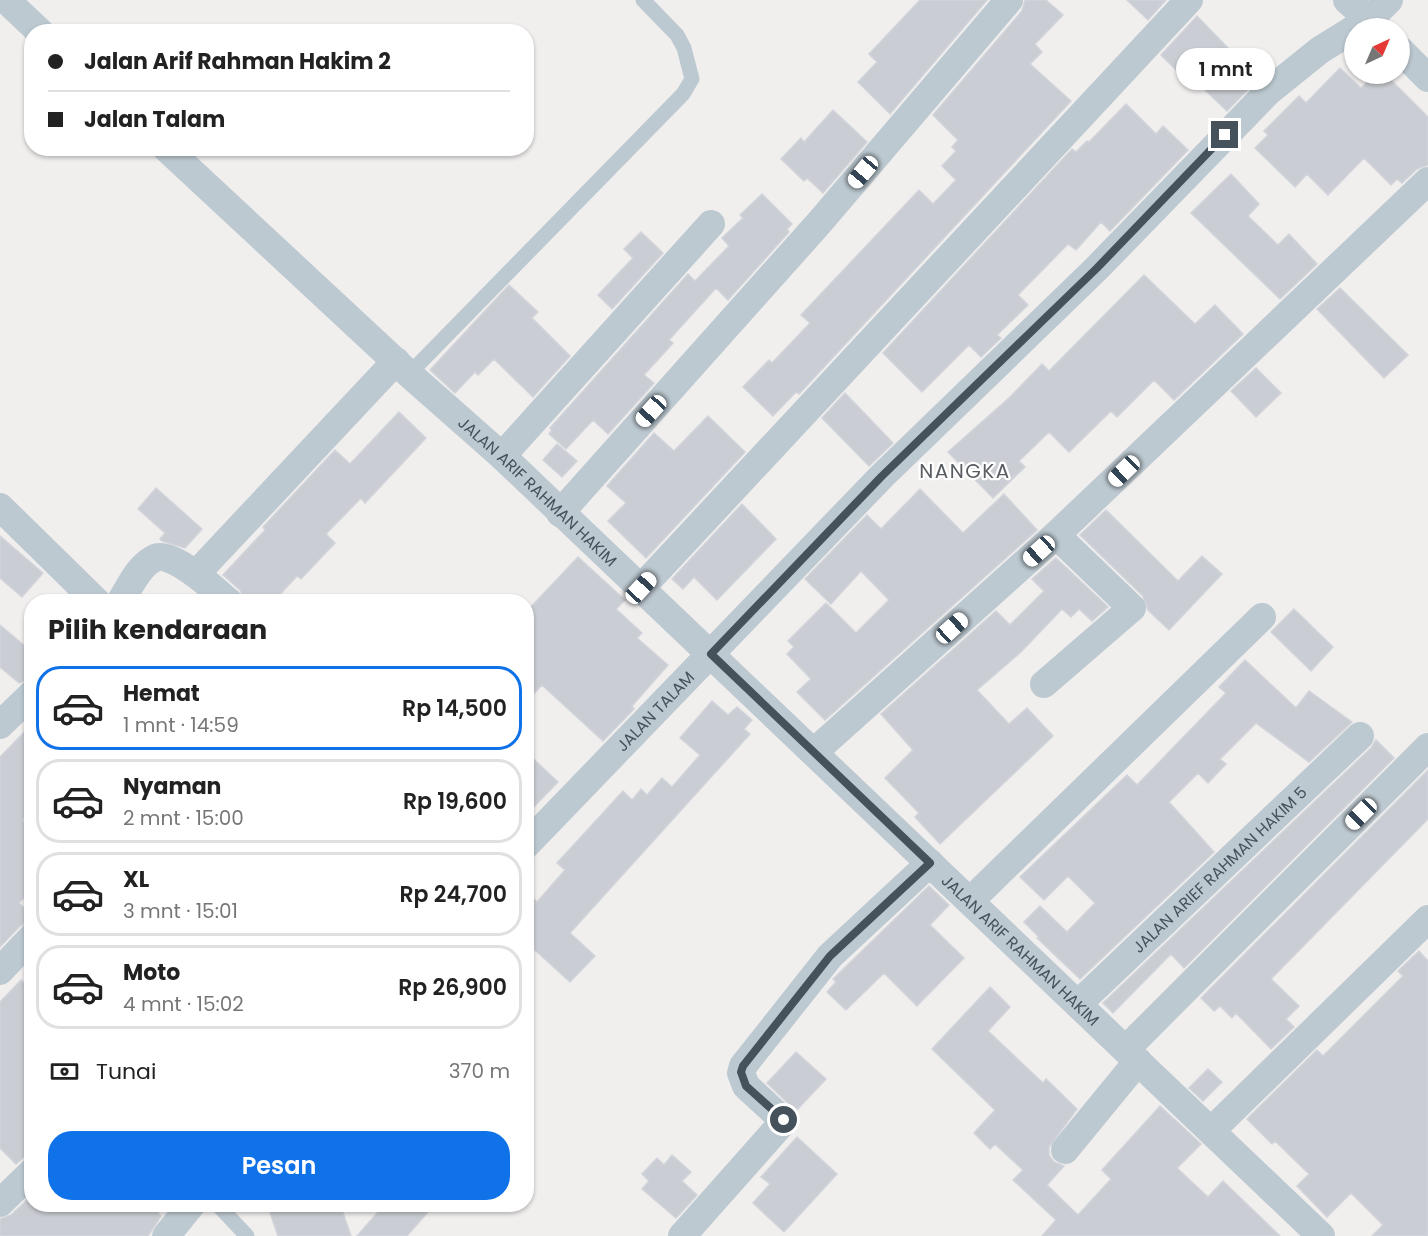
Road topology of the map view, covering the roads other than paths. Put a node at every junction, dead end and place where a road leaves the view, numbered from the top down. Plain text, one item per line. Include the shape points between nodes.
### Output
1 (6, 0) edge
2 (643, 0) edge
3 (1009, 0) edge
4 (1189, 0) edge
5 (1347, 0) edge
6 (1389, 0) edge
7 (1358, 18) edge
8 (1372, 18) edge
9 (32, 24) edge
10 (1344, 37) edge
11 (1410, 60) edge
12 (1428, 78) edge
13 (175, 156) edge
14 (1428, 181) edge
15 (711, 224) dead end
16 (403, 368) junction
17 (502, 456) junction
18 (0, 507) edge
19 (560, 513) junction
20 (1056, 536) junction
21 (196, 574) junction
22 (641, 588) junction
23 (89, 594) edge
24 (125, 594) edge
25 (220, 594) edge
26 (1262, 617) dead end
27 (711, 654) junction
28 (1044, 684) dead end
29 (24, 702) edge
30 (0, 725) edge
31 (1360, 736) dead end
32 (1428, 747) edge
33 (814, 752) junction
34 (534, 837) edge
35 (930, 863) junction
36 (970, 901) junction
37 (1428, 919) edge
38 (24, 950) edge
39 (0, 971) edge
40 (1079, 1003) junction
41 (1132, 1055) junction
42 (1211, 1131) junction
43 (1065, 1150) dead end
44 (24, 1180) edge
45 (0, 1203) edge
46 (186, 1212) edge
47 (224, 1212) edge
48 (166, 1236) edge
49 (247, 1236) edge
50 (682, 1236) edge
51 (1321, 1236) edge

1 - 9 street
2 - 16 lane via 677,35 684,48 692,79 683,94
3 - 19 street via 819,223
4 - 22 street
5 - 7 street
6 - 8 street, JALAN TALAM
10 - 27 street, JALAN TALAM via 1320,50 1269,91 1097,268 882,476
11 - 12 street
13 - 16 street, JALAN ARIF RAHMAN HAKIM
14 - 20 street
15 - 17 street
16 - 17 street, JALAN ARIF RAHMAN HAKIM
16 - 21 street
17 - 19 street, JALAN ARIF RAHMAN HAKIM
18 - 23 street
19 - 22 street, JALAN ARIF RAHMAN HAKIM
20 - 28 street via 1132,608
20 - 33 street
21 - 24 street via 166,557 153,559 142,568
21 - 25 street
22 - 27 street, JALAN ARIF RAHMAN HAKIM
26 - 36 street
27 - 33 street, JALAN ARIF RAHMAN HAKIM
27 - 34 street, JALAN TALAM
29 - 30 street
31 - 40 street, JALAN ARIEF RAHMAN HAKIM 5
32 - 41 street
33 - 35 street, JALAN ARIF RAHMAN HAKIM
35 - 36 street, JALAN ARIF RAHMAN HAKIM
35 - 50 street via 830,956 743,1066 746,1086 784,1120
36 - 40 street, JALAN ARIF RAHMAN HAKIM
37 - 42 street
38 - 39 street
40 - 41 street, JALAN ARIF RAHMAN HAKIM
41 - 42 street, JALAN ARIF RAHMAN HAKIM
41 - 43 street
42 - 51 street, JALAN ARIF RAHMAN HAKIM
44 - 45 street
46 - 48 street
47 - 49 lane

